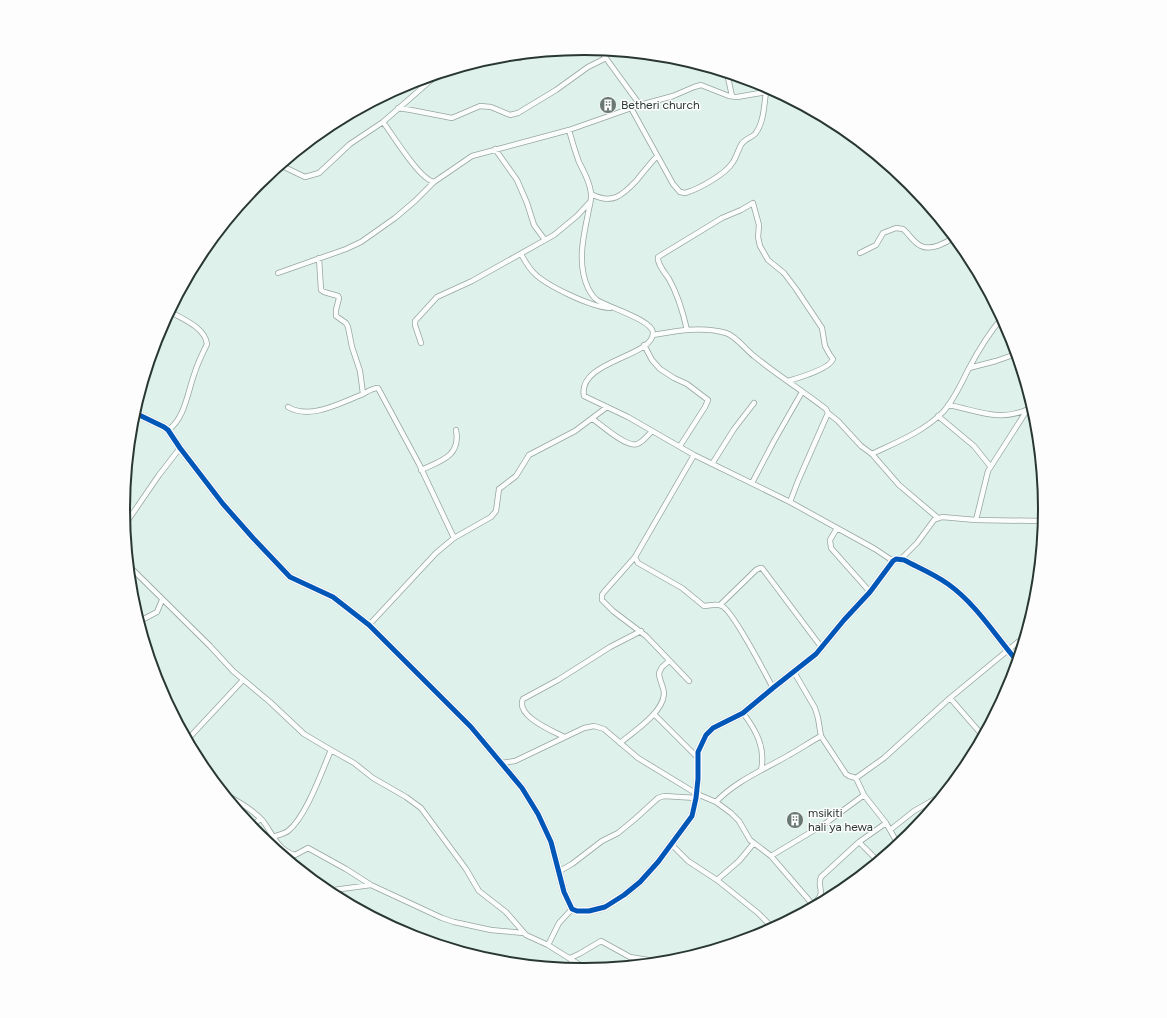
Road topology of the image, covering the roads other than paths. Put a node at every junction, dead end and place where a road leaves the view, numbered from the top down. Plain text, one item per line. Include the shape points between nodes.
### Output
1 (605, 56) joint
2 (728, 79) edge
3 (427, 83) edge
4 (763, 93) edge
5 (766, 94) edge
6 (732, 96) junction
7 (640, 105) junction
8 (398, 108) junction
9 (631, 108) junction
10 (383, 122) junction
11 (569, 130) junction
12 (495, 150) junction
13 (657, 156) junction
14 (285, 167) edge
15 (434, 182) junction
16 (591, 194) junction
17 (590, 201) junction
18 (545, 240) junction
19 (949, 240) edge
20 (860, 253) dead end
21 (521, 254) junction
22 (319, 258) junction
23 (278, 273) dead end
24 (612, 308) junction
25 (173, 314) edge
26 (998, 323) edge
27 (687, 330) junction
28 (653, 335) junction
29 (421, 343) dead end
30 (644, 345) junction
31 (1010, 356) edge
32 (969, 368) junction
33 (788, 382) junction
34 (802, 392) junction
35 (363, 394) junction
36 (754, 403) dead end
37 (948, 405) junction
38 (288, 407) dead end
39 (607, 407) junction
40 (1027, 409) joint
41 (828, 413) junction
42 (139, 415) edge
43 (938, 416) junction
44 (593, 419) junction
45 (168, 430) junction
46 (456, 430) dead end
47 (652, 431) junction
48 (680, 446) junction
49 (180, 448) junction
50 (872, 454) junction
51 (694, 455) junction
52 (712, 464) junction
53 (990, 466) junction
54 (421, 470) junction
55 (752, 483) junction
56 (790, 502) junction
57 (130, 518) edge
58 (938, 518) junction
59 (976, 520) junction
60 (1038, 521) edge
61 (837, 528) junction
62 (454, 538) junction
63 (635, 557) junction
64 (901, 559) junction
65 (893, 561) junction
66 (133, 571) edge
67 (870, 592) junction
68 (162, 600) junction
69 (720, 605) junction
70 (143, 619) edge
71 (369, 625) junction
72 (641, 631) junction
73 (1017, 642) edge
74 (822, 648) junction
75 (1007, 650) junction
76 (1012, 657) edge
77 (669, 661) junction
78 (794, 672) junction
79 (243, 680) junction
80 (689, 682) dead end
81 (773, 688) junction
82 (950, 698) junction
83 (743, 713) junction
84 (654, 714) junction
85 (979, 732) edge
86 (190, 736) edge
87 (821, 736) junction
88 (564, 737) junction
89 (620, 743) junction
90 (331, 750) junction
91 (698, 759) junction
92 (502, 763) junction
93 (761, 770) junction
94 (856, 778) junction
95 (864, 795) junction
96 (696, 796) junction
97 (237, 802) edge
98 (716, 802) junction
99 (930, 802) edge
100 (260, 819) junction
101 (256, 823) edge
102 (886, 823) junction
103 (890, 830) junction
104 (273, 837) junction
105 (895, 839) edge
106 (859, 842) junction
107 (754, 843) junction
108 (671, 844) junction
109 (771, 856) junction
110 (874, 857) edge
111 (558, 872) junction
112 (717, 880) junction
113 (371, 885) junction
114 (337, 890) edge
115 (820, 896) edge
116 (811, 901) edge
117 (572, 909) junction
118 (768, 923) edge
119 (523, 933) junction
120 (548, 945) junction
121 (571, 958) junction
122 (642, 959) edge
123 (571, 963) edge
124 (578, 963) edge

1 - 7 street
1 - 8 street via 518,113 508,114 484,106 475,107 452,118
2 - 6 street
3 - 8 street
4 - 6 street
5 - 13 street via 761,122 755,134 743,142 729,168 700,187 685,193 680,192
6 - 7 street via 701,86
7 - 9 street
8 - 10 street
9 - 11 street
9 - 13 street
10 - 14 street via 350,144 316,174 305,177
10 - 15 street via 418,169 427,179
11 - 12 street
11 - 16 street
12 - 15 street via 472,156
12 - 18 street via 517,180 534,225
13 - 16 street via 620,197 602,199
15 - 22 street via 405,210 361,242
16 - 17 street
17 - 18 street via 577,216
17 - 24 street via 582,244 582,269 594,297
18 - 21 street
19 - 20 street via 940,244 920,246 903,228 896,228 883,233 877,244
21 - 24 street via 539,278 588,303 602,308
21 - 29 street via 437,298 415,321
22 - 23 street
22 - 35 street via 321,290 339,298 336,316 348,327 360,371
24 - 28 street via 645,323 652,329
25 - 45 street via 196,327 207,344 177,422
26 - 32 street
27 - 28 street
27 - 33 street via 726,333
27 - 33 street via 680,304 658,257 722,218 753,203 759,225 760,246 768,260 784,273 822,328 826,346 833,359 832,363 815,372
28 - 30 street
30 - 39 street via 600,369 586,382 584,396
30 - 48 street via 660,368 708,400
31 - 32 street
32 - 37 street
33 - 34 street
34 - 41 street
34 - 55 street
35 - 38 street via 325,409 304,411
35 - 54 street via 379,389
36 - 52 street
37 - 40 street via 1003,416
37 - 43 street
39 - 44 street
39 - 47 street
40 - 53 street
41 - 50 street
41 - 56 street
42 - 45 street
43 - 50 street via 918,432
43 - 53 street via 974,446
44 - 47 street via 629,443 638,444
44 - 62 street via 529,456 516,476 499,489 494,514
45 - 49 street
46 - 54 street via 457,441 453,452
47 - 48 street
48 - 51 street
49 - 57 street
49 - 71 street via 234,517 290,577 334,597
50 - 58 street via 899,485
51 - 52 street
51 - 63 street
52 - 55 street
53 - 59 street
54 - 62 street
55 - 56 street
56 - 61 street
58 - 59 street via 948,516
58 - 64 street
59 - 60 street
61 - 65 street
61 - 67 street via 830,540 831,548
62 - 71 street via 436,553
63 - 69 street via 638,563 682,588 704,606
63 - 72 street via 601,598 603,603
64 - 65 street
64 - 75 street via 948,584 960,594 986,621
65 - 67 street
66 - 68 street
67 - 74 street
68 - 70 street via 158,612
68 - 79 street
69 - 74 street via 761,568
69 - 81 street via 727,609 736,623
71 - 92 street via 471,727
72 - 77 street
72 - 88 street via 524,699 522,707 528,716
73 - 75 street
74 - 78 street
75 - 76 street
75 - 82 street
77 - 80 street
77 - 84 street via 658,673 664,696
78 - 81 street
78 - 87 street via 815,708
79 - 86 street
79 - 90 street via 304,734
81 - 83 street
82 - 85 street
82 - 94 street via 884,758
83 - 91 street via 706,735
83 - 93 street via 751,723 762,747
84 - 89 street
84 - 91 street
87 - 93 street
87 - 94 street via 846,774
88 - 89 street via 594,726 604,729
88 - 92 street via 515,760
89 - 96 street via 638,758
90 - 104 street via 314,791 297,820 287,831
90 - 119 street via 421,808 479,890 506,912
91 - 96 street
92 - 111 street via 538,814 551,842
93 - 98 street
94 - 95 street
95 - 102 street
95 - 109 street via 826,823
96 - 98 street
96 - 108 street via 692,816
96 - 111 street via 658,798 618,833 602,841
97 - 100 street
98 - 107 street via 736,817
99 - 103 street
100 - 101 street
100 - 104 street
102 - 103 street
102 - 106 street
103 - 105 street
104 - 113 street via 282,848 292,854 308,848
106 - 110 street
106 - 115 street via 821,878
107 - 109 street
107 - 112 street via 739,861
108 - 112 street via 688,861
108 - 117 street via 640,882 624,895 605,907 589,911
109 - 116 street
111 - 117 street
112 - 118 street
113 - 114 street
113 - 119 street via 454,922 491,930
117 - 120 street via 558,923
119 - 120 street
120 - 121 street
121 - 122 street via 601,941 630,957
121 - 123 street
121 - 124 street

